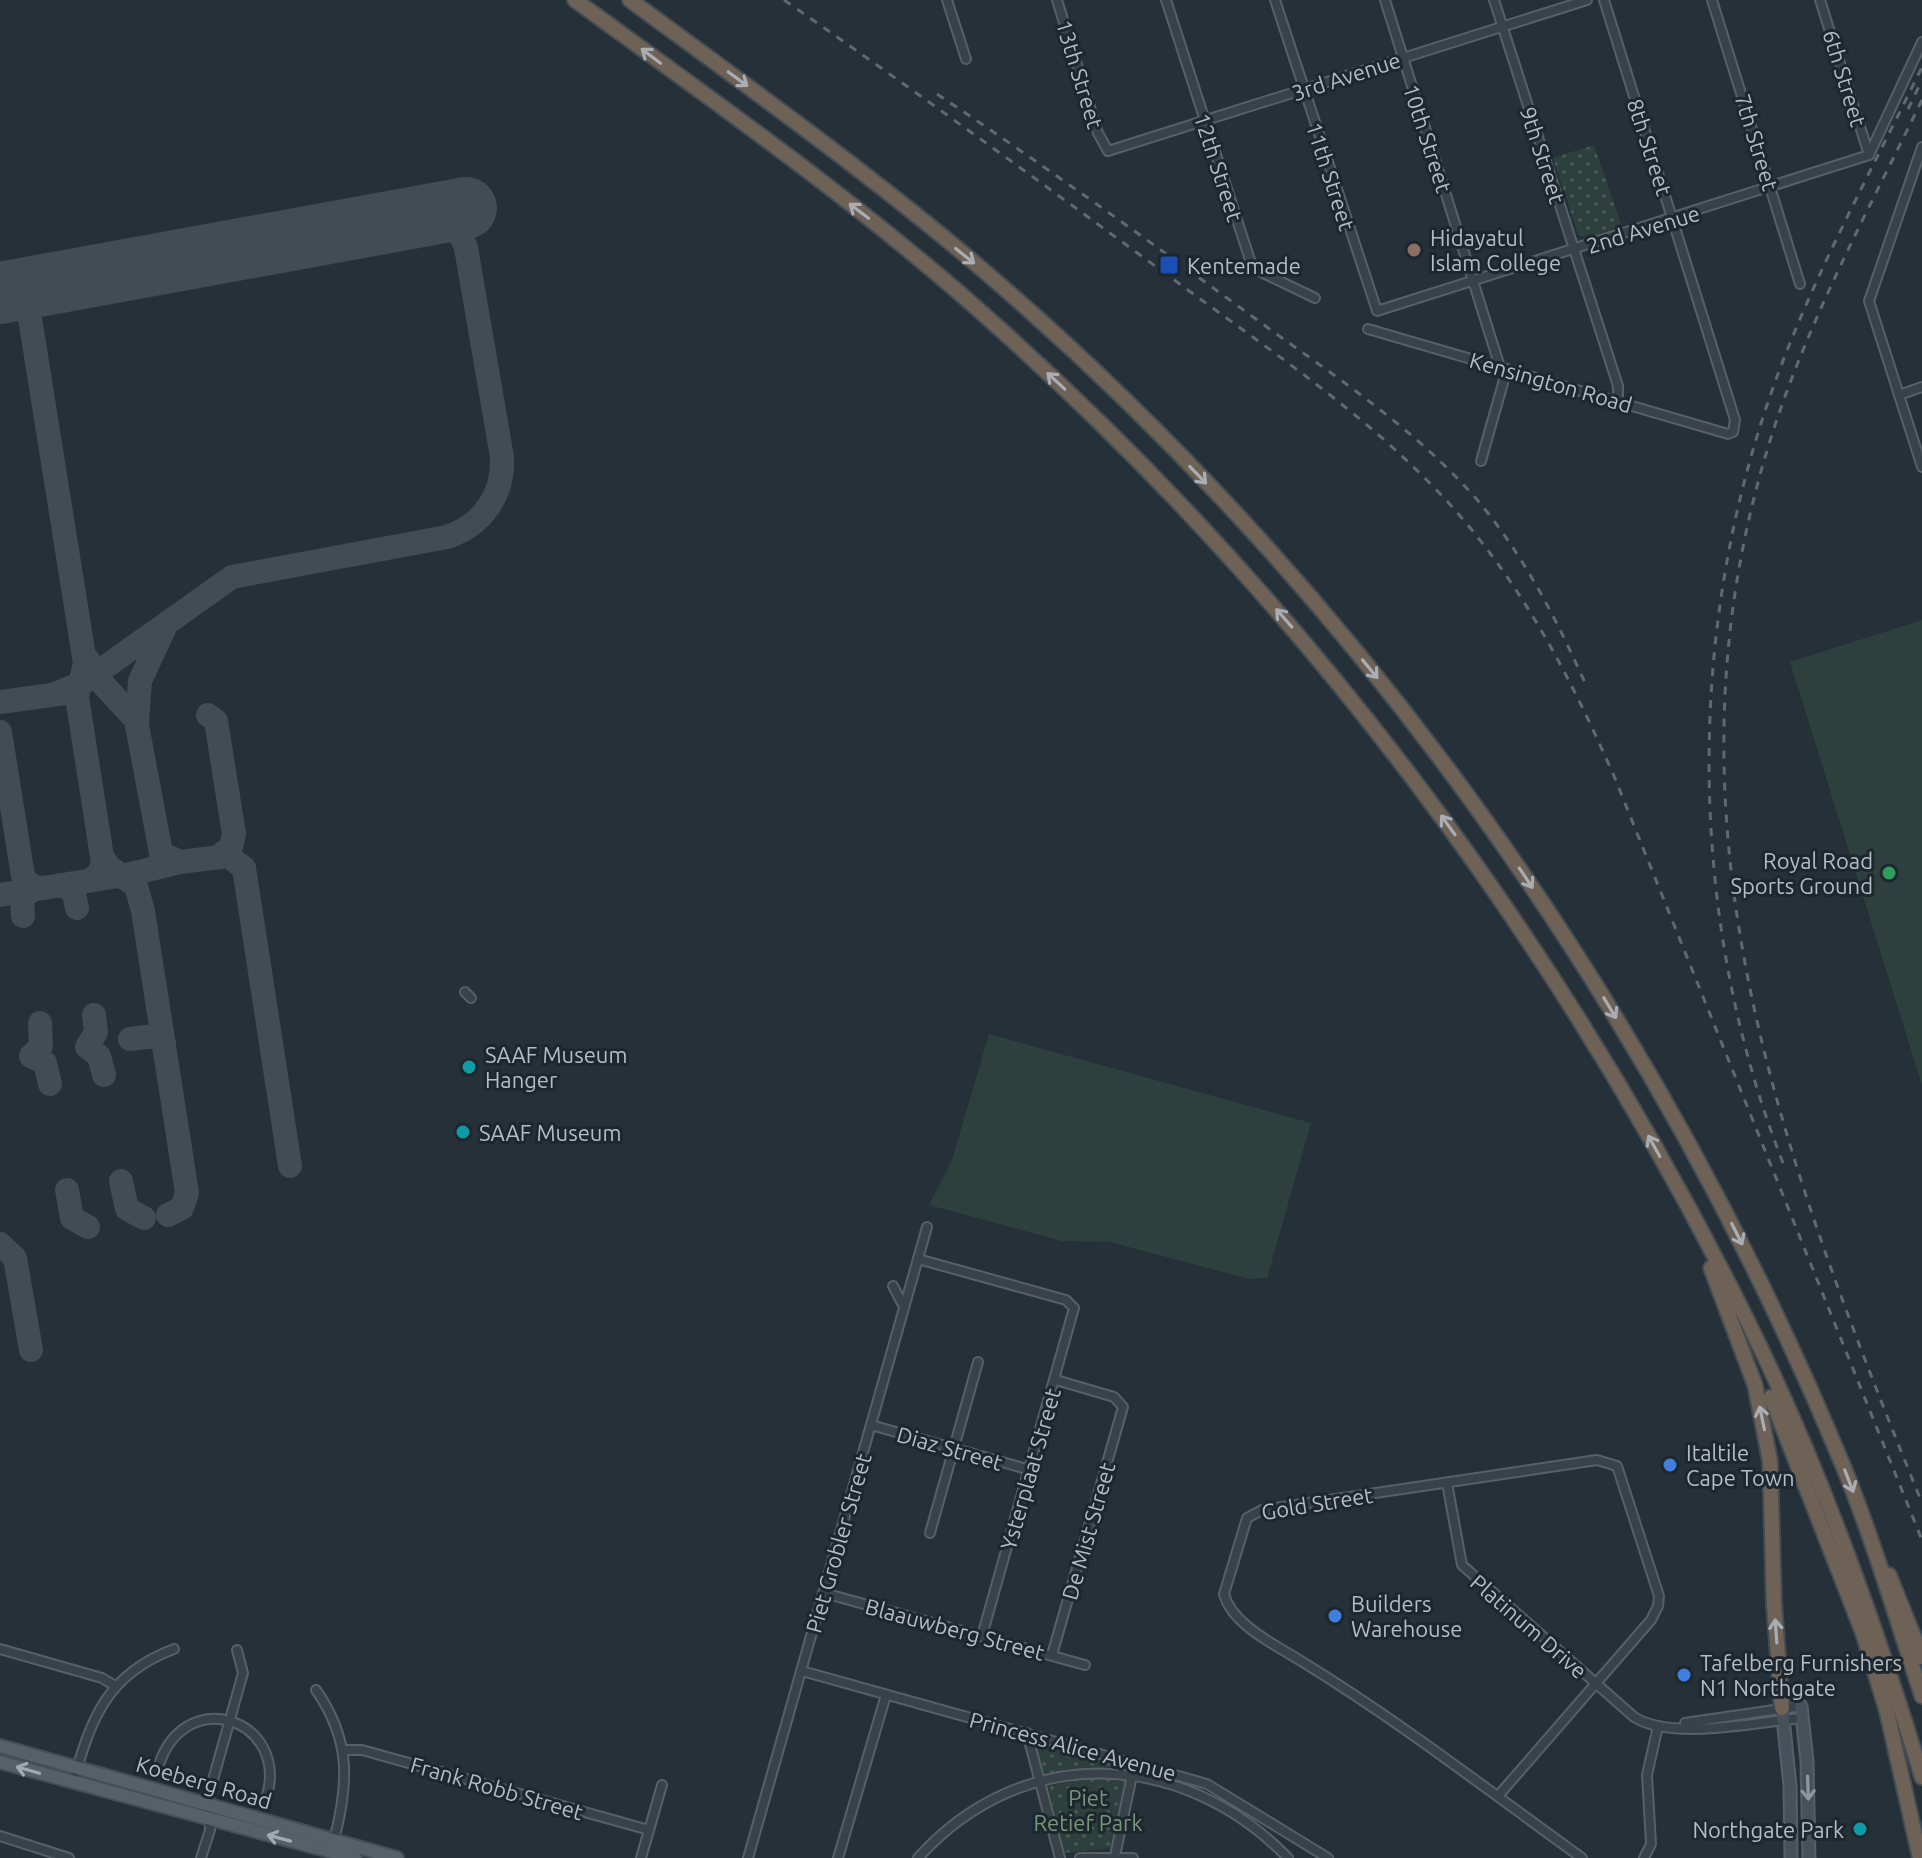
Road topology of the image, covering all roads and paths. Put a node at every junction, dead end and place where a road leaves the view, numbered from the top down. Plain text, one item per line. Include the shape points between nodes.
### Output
1 (630, 0) edge
2 (947, 0) edge
3 (1057, 0) edge
4 (1166, 0) edge
5 (1275, 0) edge
6 (1385, 0) edge
7 (1494, 0) edge
8 (1587, 0) edge
9 (1604, 0) edge
10 (1712, 0) edge
11 (1820, 0) edge
12 (578, 2) edge
13 (1503, 27) junction
14 (1922, 42) edge
15 (1403, 58) junction
16 (966, 59) dead end
17 (1303, 90) junction
18 (1204, 121) junction
19 (1922, 147) edge
20 (1104, 149) joint
21 (1869, 155) junction
22 (1772, 188) junction
23 (1673, 220) junction
24 (1574, 251) junction
25 (1474, 283) junction
26 (1800, 284) dead end
27 (1315, 298) dead end
28 (1372, 306) joint
29 (1368, 329) dead end
30 (1504, 368) junction
31 (1922, 387) edge
32 (1899, 395) junction
33 (1618, 402) junction
34 (1733, 432) joint
35 (1481, 461) dead end
36 (1922, 467) edge
37 (1691, 1215) junction
38 (927, 1227) dead end
39 (918, 1259) junction
40 (893, 1286) dead end
41 (905, 1308) junction
42 (1749, 1324) junction
43 (978, 1362) dead end
44 (1056, 1380) junction
45 (871, 1425) junction
46 (954, 1449) junction
47 (1030, 1470) junction
48 (1447, 1483) junction
49 (930, 1533) dead end
50 (1872, 1544) junction
51 (824, 1593) junction
52 (982, 1636) junction
53 (0, 1649) edge
54 (174, 1649) dead end
55 (237, 1650) dead end
56 (1052, 1655) junction
57 (1922, 1657) edge
58 (1085, 1665) dead end
59 (802, 1671) junction
60 (1595, 1683) junction
61 (115, 1686) junction
62 (316, 1690) dead end
63 (886, 1695) junction
64 (1922, 1696) edge
65 (1802, 1712) joint
66 (1783, 1714) junction
67 (229, 1721) junction
68 (1658, 1726) junction
69 (1027, 1733) junction
70 (0, 1746) edge
71 (345, 1750) junction
72 (0, 1762) edge
73 (1135, 1763) junction
74 (77, 1767) junction
75 (157, 1772) dead end
76 (1132, 1774) junction
77 (1922, 1777) edge
78 (1039, 1782) junction
79 (73, 1783) junction
80 (662, 1785) dead end
81 (1498, 1796) junction
82 (266, 1799) dead end
83 (209, 1804) junction
84 (209, 1819) junction
85 (1271, 1821) junction
86 (649, 1830) junction
87 (1262, 1834) junction
88 (0, 1836) edge
89 (334, 1840) junction
90 (1115, 1856) edge
91 (349, 1857) edge
92 (69, 1858) edge
93 (201, 1858) edge
94 (397, 1858) edge
95 (641, 1858) edge
96 (748, 1858) edge
97 (838, 1858) edge
98 (918, 1858) edge
99 (1060, 1858) edge
100 (1080, 1858) edge
101 (1133, 1858) edge
102 (1288, 1858) edge
103 (1328, 1858) edge
104 (1582, 1858) edge
105 (1644, 1858) edge
106 (1791, 1858) edge
107 (1809, 1858) edge
108 (1920, 1858) edge

1 -> 50 highway via 836,152 1021,304 1265,545 1373,672 1475,804 1569,941 1685,1136 1797,1358
2 - 16 street
3 - 20 street, 13th Street
4 - 18 street, 12th Street
5 - 17 street, 11th Street
6 - 15 street, 10th Street
7 - 13 street, 9th Street
8 - 13 street, 3rd Avenue
9 - 23 street, 8th Street
10 - 22 street, 7th Street
11 - 21 street, 6th Street
37 -> 12 highway via 1572,1009 1464,846 1382,736 1250,578 1113,434 998,327 885,231
13 - 15 street, 3rd Avenue
13 - 24 street, 9th Street
14 - 21 street
15 - 17 street, 3rd Avenue
15 - 25 street, 10th Street
17 - 18 street, 3rd Avenue
17 - 28 street, 11th Street
18 - 20 street, 3rd Avenue
18 - 27 street, 12th Street via 1251,263
19 - 32 street via 1869,295
21 - 22 street, 2nd Avenue
22 - 23 street, 2nd Avenue
22 - 26 street, 7th Street
23 - 24 street, 2nd Avenue
23 - 34 street, 8th Street via 1735,420
24 - 25 street, 2nd Avenue
24 - 33 street, 9th Street via 1618,386
25 - 28 street, 2nd Avenue via 1383,311
25 - 30 street, 10th Street
29 - 30 street, Kensington Road
30 - 33 street, Kensington Road
30 - 35 street
31 - 32 street
32 - 36 street
33 - 34 street, Kensington Road
37 - 42 highway
66 -> 37 highway via 1774,1604 1774,1495 1766,1436 1755,1385
38 - 39 street, Piet Grobler Street
39 - 41 street, Piet Grobler Street
39 - 44 street, Ysterplaat Street via 1071,1303 1074,1314
40 - 41 street
41 - 45 street, Piet Grobler Street
42 - 77 highway via 1856,1577
42 - 108 highway via 1767,1389 1863,1633
43 - 46 street
44 - 47 street, Ysterplaat Street
44 - 56 street, De Mist Street via 1114,1397 1123,1407
45 - 46 street, Diaz Street
45 - 51 street, Piet Grobler Street
46 - 47 street, Diaz Street
46 - 49 street
47 - 52 street, Ysterplaat Street
48 - 60 street, Platinum Drive via 1462,1565
48 - 60 street, Gold Street via 1597,1460 1617,1466 1658,1606
48 - 81 street, Gold Street via 1253,1512 1243,1526 1224,1594 1256,1631 1394,1720
50 - 57 highway via 1898,1592
50 - 64 highway
51 - 52 street, Blaauwberg Street
51 - 59 street, Piet Grobler Street
52 - 56 street, Blaauwberg Street
53 - 61 street
54 - 61 street via 137,1666
55 - 67 street via 243,1673
56 - 58 street, Blaauwberg Street
59 - 63 street, Princess Alice Avenue
59 - 96 street, Piet Grobler Street
60 - 68 street, Platinum Drive via 1634,1717
60 - 81 street
61 - 74 street via 92,1722
62 - 71 street via 334,1718
63 - 69 street, Princess Alice Avenue
63 - 97 street
65 - 66 street, Platinum Drive
65 -> 107 street
66 - 68 street, Platinum Drive
66 - 106 street
67 - 75 street via 214,1718 187,1724 167,1744
67 - 82 street via 253,1733 268,1757
67 - 83 street
68 - 105 street via 1647,1775 1651,1844
69 - 73 street, Princess Alice Avenue
69 - 78 street
70 - 74 main road, Koeberg Road
71 - 86 street, Frank Robb Street via 362,1750
71 - 89 street via 346,1784
79 -> 72 main road, Koeberg Road
73 - 76 street
73 - 85 street, Princess Alice Avenue via 1207,1784
74 - 79 street
74 - 83 main road, Koeberg Road
76 - 78 street via 1085,1773
76 - 87 street via 1205,1796
76 - 90 street
78 - 98 street via 975,1811
78 - 99 street
79 - 84 main road, Koeberg Road
80 - 86 street
81 - 104 street, Gold Street
83 - 84 street
83 - 89 main road, Koeberg Road
91 -> 84 main road, Koeberg Road
84 - 93 street
85 - 87 street
85 - 103 street, Princess Alice Avenue
86 - 95 street
87 - 102 street
88 - 92 street
89 - 94 main road, Koeberg Road
90 - 100 street
90 - 101 street

